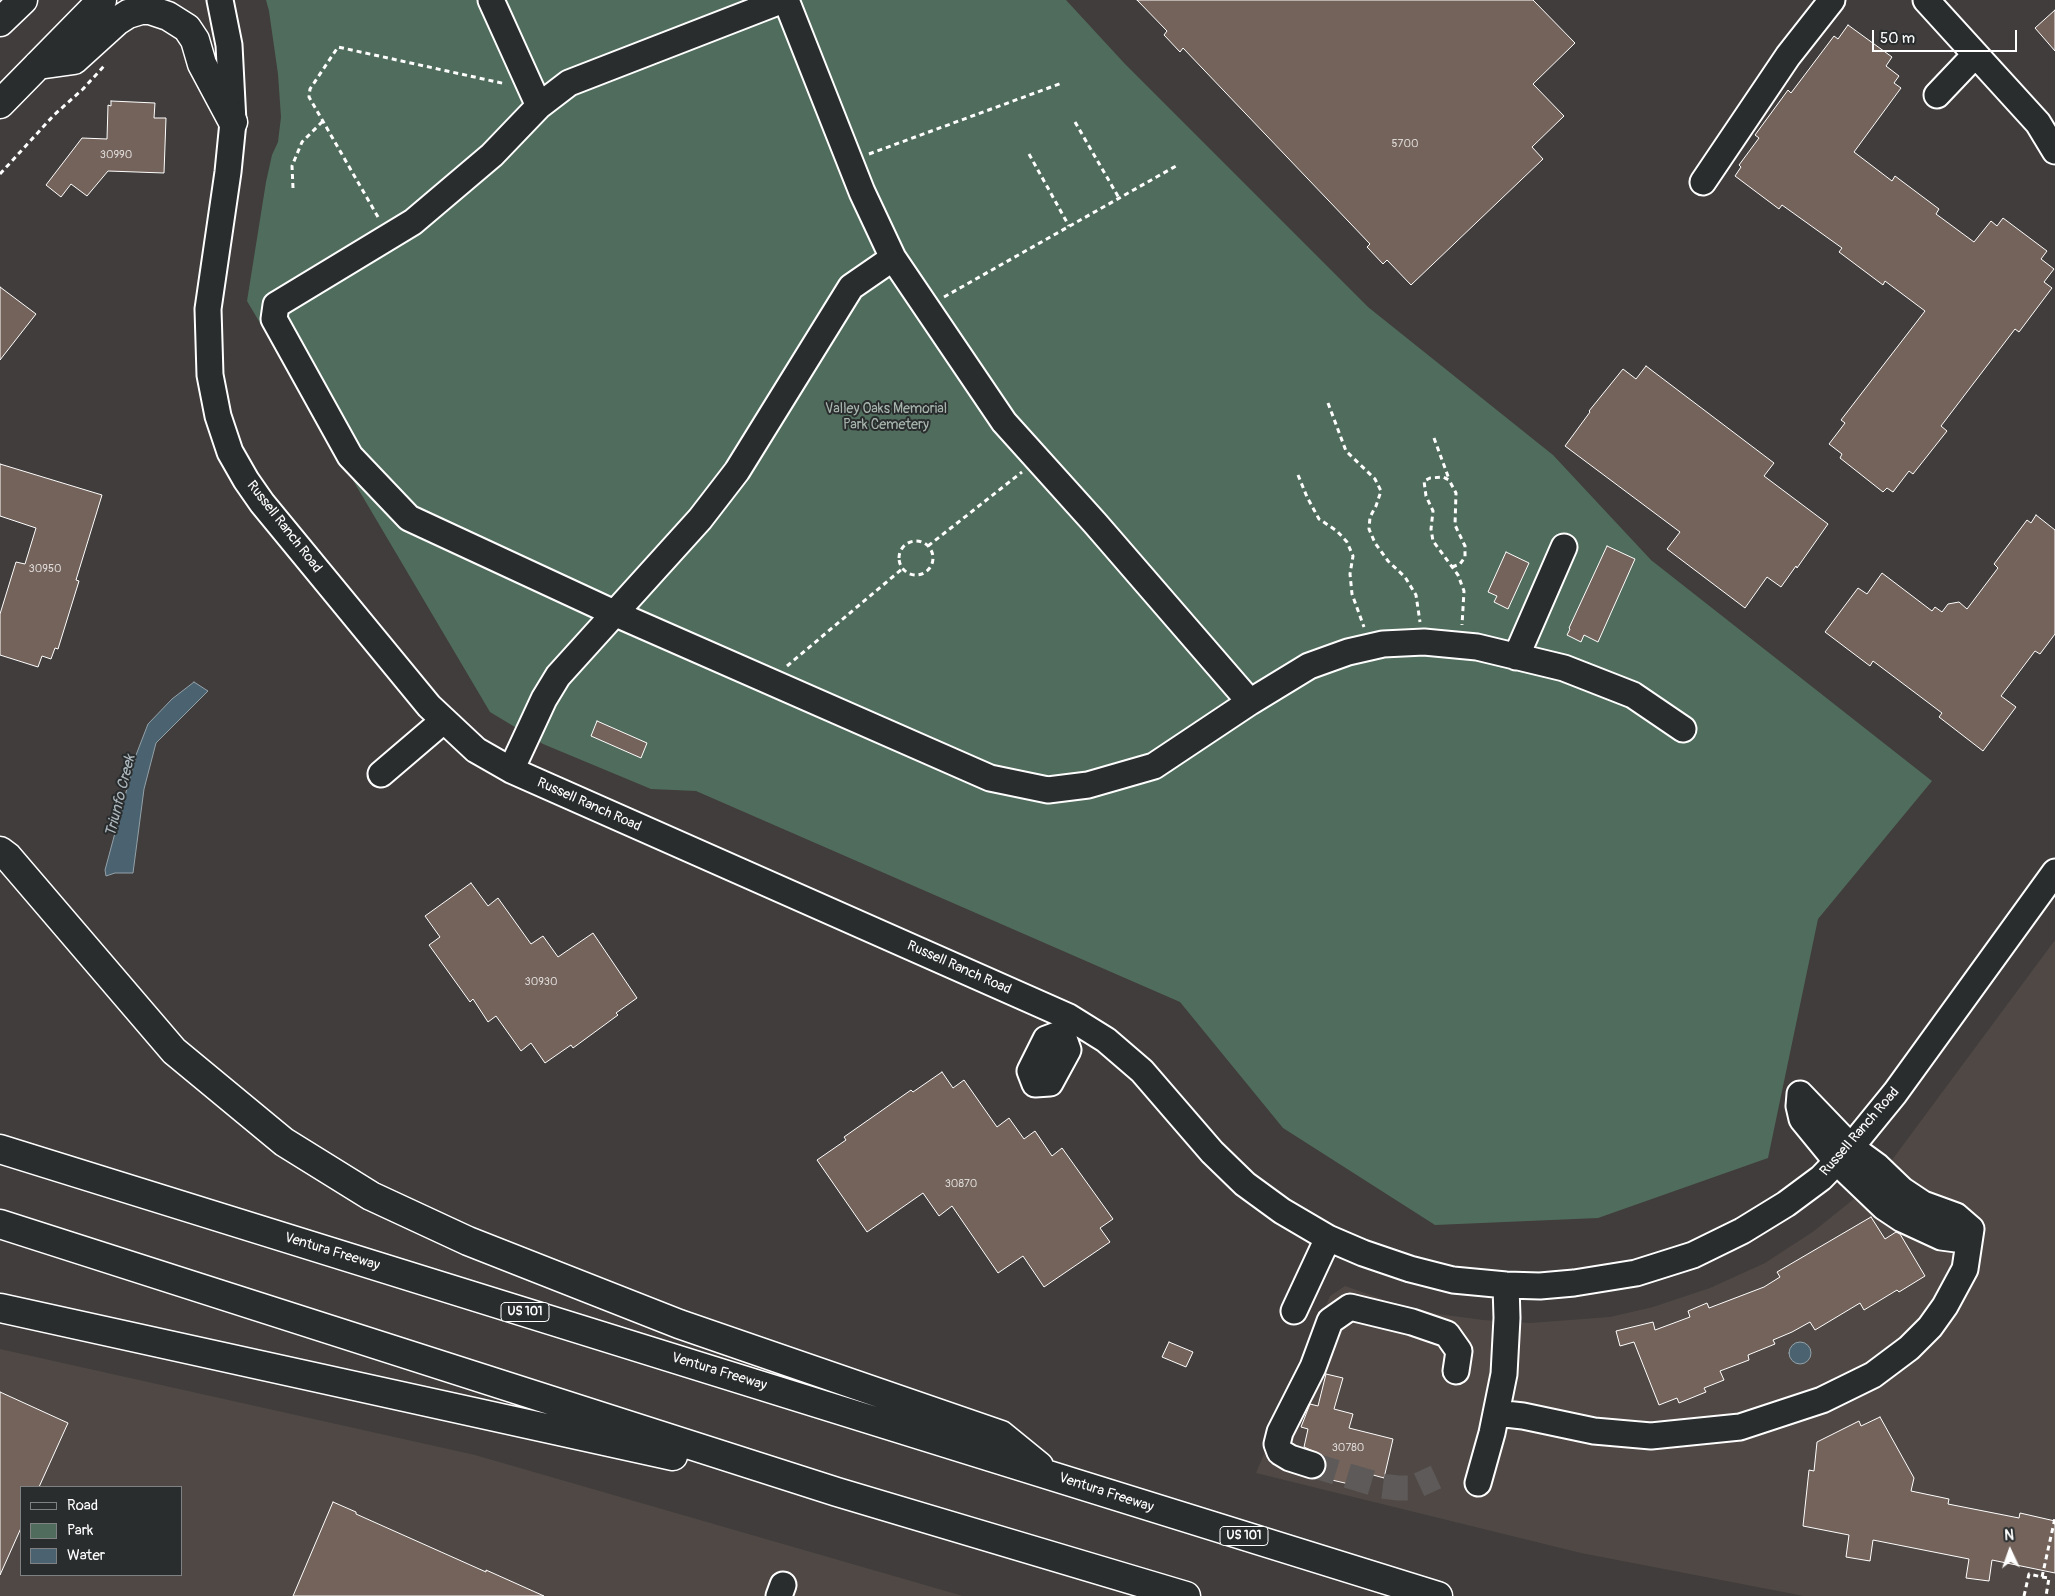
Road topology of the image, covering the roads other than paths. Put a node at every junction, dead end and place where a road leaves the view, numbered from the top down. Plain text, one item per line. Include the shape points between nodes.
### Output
1 (102, 0) edge
2 (220, 0) edge
3 (491, 0) edge
4 (784, 0) edge
5 (1832, 0) edge
6 (1926, 0) edge
7 (1976, 55) junction
8 (38, 65) junction
9 (1938, 94) dead end
10 (535, 98) junction
11 (0, 104) edge
12 (233, 122) junction
13 (2055, 151) edge
14 (1703, 182) dead end
15 (893, 258) junction
16 (1564, 547) dead end
17 (614, 613) junction
18 (1516, 657) junction
19 (1250, 702) junction
20 (443, 721) junction
21 (1683, 729) dead end
22 (512, 770) junction
23 (381, 774) dead end
24 (0, 851) edge
25 (2055, 872) edge
26 (1065, 1025) junction
27 (1034, 1086) dead end
28 (0, 1149) edge
29 (1844, 1155) junction
30 (0, 1224) edge
31 (1328, 1238) junction
32 (1506, 1286) junction
33 (0, 1308) edge
34 (1294, 1312) dead end
35 (1456, 1371) dead end
36 (1496, 1413) junction
37 (1312, 1465) tunnel mouth
38 (1050, 1475) junction
39 (1478, 1483) dead end
40 (838, 1492) junction
41 (1186, 1596) edge
42 (1438, 1596) edge

1 - 8 main road
2 - 12 street, Russell Ranch Road via 229,45
3 - 10 street
4 - 10 street
4 - 15 street
5 - 14 street via 1788,56
6 - 7 street
7 - 9 street
7 - 13 street via 2038,123
8 - 11 main road
8 - 12 main road via 74,60 117,21 128,14 150,10 187,28
10 - 17 street via 492,155 413,222 276,306 274,319 350,456 409,518
12 - 20 street, Russell Ranch Road via 208,309 210,375 218,416 230,452 262,503
15 - 17 street via 851,287 738,471 700,519
15 - 19 street via 1004,422
16 - 18 street
17 - 19 street via 990,778 1048,790 1088,785 1154,766
17 - 22 street via 558,676
18 - 19 street via 1460,645 1370,646 1309,666
18 - 21 street via 1564,668 1633,696
20 - 22 street, Russell Ranch Road via 476,750
20 - 23 street
22 - 26 street, Russell Ranch Road
24 - 38 main road via 174,1051 284,1142 371,1196 468,1241 680,1324 1001,1435
25 - 29 street, Russell Ranch Road via 1895,1093
26 - 27 street via 1068,1050 1050,1083
26 - 31 street, Russell Ranch Road via 1106,1040 1142,1071 1212,1152 1245,1184
28 - 38 main road, Ventura Freeway / US 101
29 - 32 street, Russell Ranch Road via 1821,1178 1786,1204 1742,1231 1693,1255 1636,1273 1574,1283
29 - 36 street via 1877,1166 1902,1190 1923,1204 1956,1216 1971,1229 1965,1268 1945,1306 1909,1348 1873,1375 1822,1400 1740,1428 1651,1436 1594,1431
30 - 40 main road
31 - 32 street, Russell Ranch Road via 1410,1269 1453,1280
31 - 34 street
32 - 36 street via 1508,1318 1504,1374
33 - 40 main road
35 - 37 street via 1460,1351 1447,1334 1350,1307 1330,1320 1313,1367 1277,1444 1280,1452
36 - 39 street
38 - 42 main road, Ventura Freeway / US 101
40 - 41 main road

